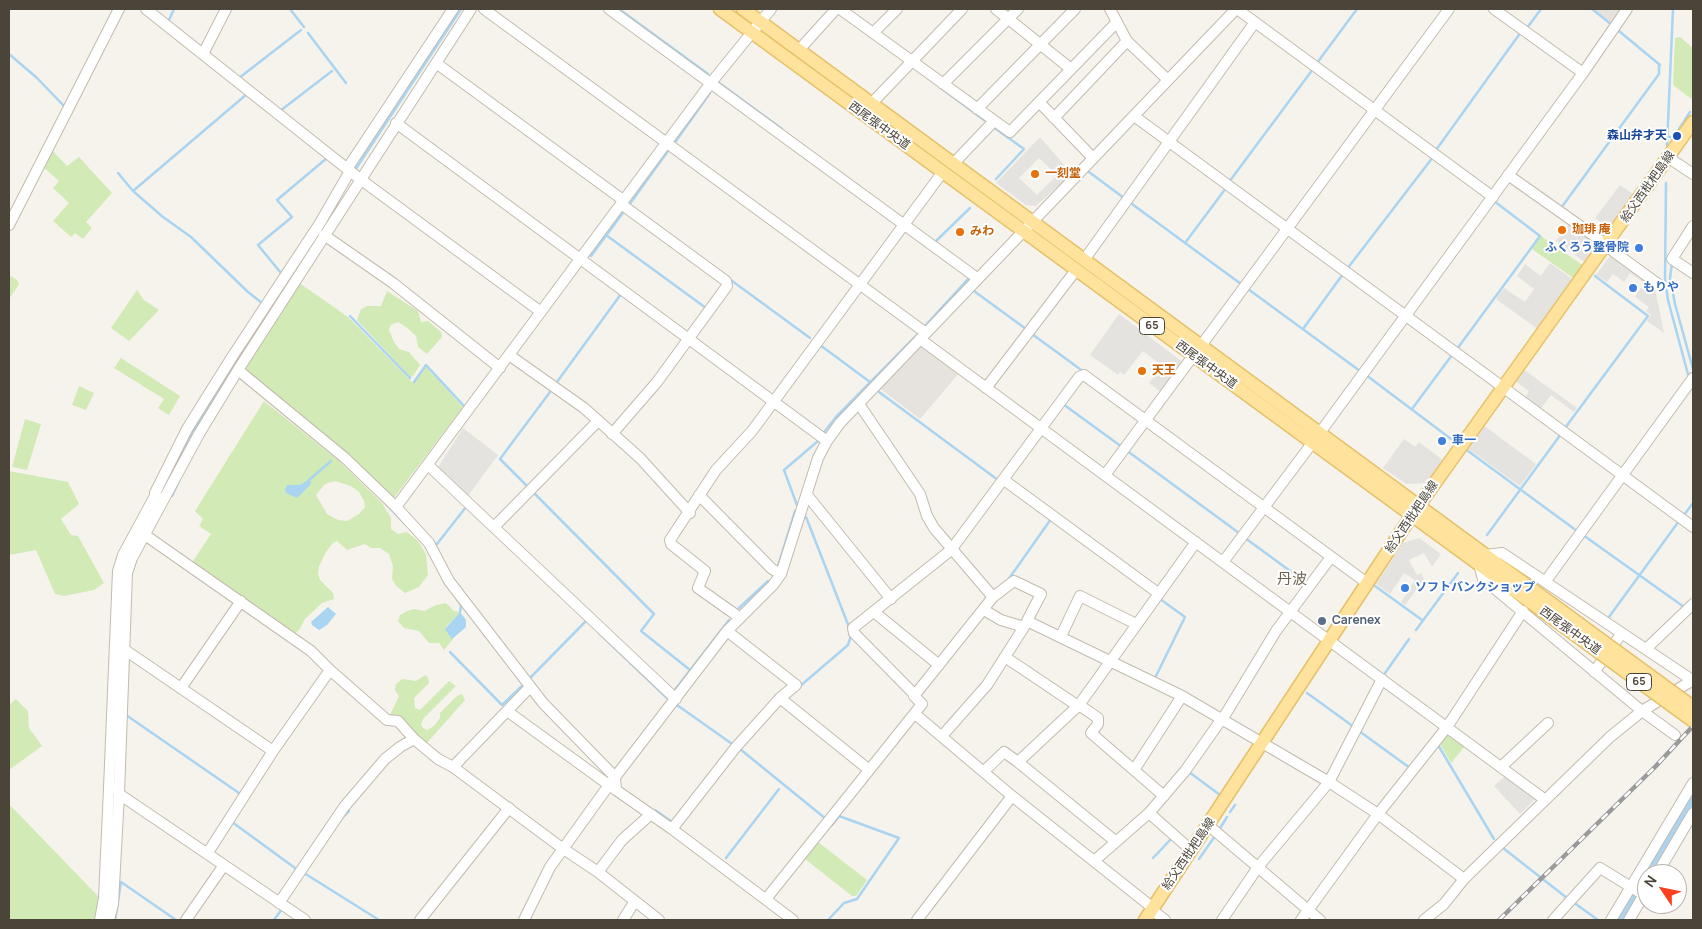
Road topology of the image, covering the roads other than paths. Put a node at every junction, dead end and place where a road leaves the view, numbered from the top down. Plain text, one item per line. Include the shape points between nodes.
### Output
1 (119, 9) edge
2 (146, 9) edge
3 (226, 9) edge
4 (453, 9) edge
5 (471, 9) edge
6 (484, 9) edge
7 (609, 9) edge
8 (720, 9) edge
9 (743, 9) edge
10 (771, 9) edge
11 (836, 9) edge
12 (840, 9) edge
13 (897, 9) edge
14 (962, 9) edge
15 (996, 9) edge
16 (1018, 9) edge
17 (1075, 9) edge
18 (1110, 9) edge
19 (1236, 9) edge
20 (1449, 9) edge
21 (1494, 9) edge
22 (1627, 9) edge
23 (1008, 18) junction
24 (761, 22) junction
25 (1255, 22) junction
26 (1116, 23) junction
27 (751, 32) junction
28 (873, 33) junction
29 (1127, 41) junction
30 (1040, 44) junction
31 (799, 50) junction
32 (203, 54) junction
33 (911, 62) junction
34 (436, 63) junction
35 (1071, 69) junction
36 (1583, 73) junction
37 (1168, 80) junction
38 (710, 84) junction
39 (943, 84) junction
40 (1039, 102) junction
41 (872, 104) junction
42 (977, 109) junction
43 (1373, 110) junction
44 (1134, 116) junction
45 (1054, 118) junction
46 (994, 121) junction
47 (1693, 122) edge
48 (396, 123) junction
49 (666, 142) junction
50 (1169, 142) junction
51 (1093, 158) junction
52 (1669, 158) junction
53 (953, 164) junction
54 (349, 170) junction
55 (942, 173) junction
56 (1693, 174) edge
57 (1508, 175) junction
58 (360, 179) junction
59 (1492, 197) junction
60 (622, 202) junction
61 (1031, 221) junction
62 (9, 225) edge
63 (904, 225) junction
64 (1693, 226) edge
65 (1286, 228) junction
66 (1023, 232) junction
67 (324, 235) junction
68 (1607, 245) junction
69 (580, 259) junction
70 (1080, 265) junction
71 (1693, 273) edge
72 (977, 278) junction
73 (860, 284) junction
74 (1658, 284) dead end
75 (541, 312) junction
76 (1405, 315) junction
77 (923, 336) junction
78 (689, 339) junction
79 (1197, 351) junction
80 (509, 356) junction
81 (500, 368) junction
82 (238, 370) junction
83 (1693, 378) edge
84 (986, 388) junction
85 (1504, 388) junction
86 (774, 402) junction
87 (859, 404) junction
88 (598, 421) junction
89 (1145, 421) junction
90 (1041, 429) junction
91 (612, 434) junction
92 (1316, 438) junction
93 (826, 441) junction
94 (428, 464) junction
95 (1623, 474) junction
96 (1105, 476) junction
97 (1004, 480) junction
98 (157, 494) junction
99 (699, 495) junction
100 (807, 495) junction
101 (396, 508) junction
102 (1264, 508) junction
103 (1415, 511) junction
104 (690, 512) junction
105 (494, 526) junction
106 (1693, 527) edge
107 (145, 535) junction
108 (1196, 542) junction
109 (951, 550) junction
110 (1331, 557) junction
111 (1482, 559) junction
112 (1223, 562) junction
113 (781, 574) junction
114 (1545, 582) junction
115 (1367, 583) junction
116 (1158, 593) junction
117 (994, 597) junction
118 (890, 599) junction
119 (241, 601) junction
120 (1693, 604) edge
121 (984, 610) junction
122 (1290, 611) junction
123 (1524, 611) junction
124 (874, 612) junction
125 (739, 617) junction
126 (1026, 624) junction
127 (1136, 624) junction
128 (728, 631) junction
129 (1622, 633) junction
130 (1061, 636) junction
131 (1589, 638) junction
132 (1330, 640) junction
133 (1646, 649) junction
134 (124, 650) junction
135 (1005, 657) junction
136 (1110, 660) junction
137 (939, 665) junction
138 (330, 670) junction
139 (1594, 672) junction
140 (1382, 679) junction
141 (1693, 680) edge
142 (530, 687) junction
143 (180, 688) junction
144 (915, 695) junction
145 (1182, 696) junction
146 (780, 698) junction
147 (676, 699) junction
148 (1079, 705) junction
149 (1693, 707) edge
150 (506, 711) junction
151 (1642, 711) junction
152 (915, 714) junction
153 (1221, 720) junction
154 (1693, 722) edge
155 (1548, 723) dead end
156 (1447, 727) junction
157 (1675, 735) dead end
158 (942, 736) junction
159 (414, 739) junction
160 (1262, 744) junction
161 (273, 751) junction
162 (1018, 762) junction
163 (453, 766) junction
164 (1501, 767) junction
165 (868, 769) junction
166 (1134, 770) junction
167 (984, 771) junction
168 (1328, 782) junction
169 (1693, 783) edge
170 (613, 784) junction
171 (115, 790) junction
172 (1012, 796) junction
173 (1164, 796) junction
174 (1544, 799) junction
175 (509, 808) junction
176 (1149, 813) junction
177 (1693, 813) edge
178 (651, 814) junction
179 (1378, 814) junction
180 (1208, 824) junction
181 (672, 829) junction
182 (1115, 841) junction
183 (562, 848) junction
184 (1191, 850) junction
185 (207, 854) junction
186 (1094, 861) junction
187 (1663, 864) edge
188 (224, 865) junction
189 (1258, 867) junction
190 (598, 872) junction
191 (1464, 879) junction
192 (1631, 888) junction
193 (1637, 890) edge
194 (766, 899) junction
195 (636, 901) junction
196 (280, 903) junction
197 (1637, 906) edge
198 (1309, 911) junction
199 (1150, 913) edge
200 (100, 920) edge
201 (109, 920) edge
202 (186, 920) edge
203 (305, 920) edge
204 (420, 920) edge
205 (524, 920) edge
206 (623, 920) edge
207 (659, 920) edge
208 (793, 920) edge
209 (917, 920) edge
210 (1165, 920) edge
211 (1222, 920) edge
212 (1301, 920) edge
213 (1320, 920) edge
214 (1424, 920) edge
215 (1553, 920) edge
216 (1610, 920) edge
217 (1629, 920) edge

1 - 62 street
2 - 32 street
3 - 32 street
4 - 54 street
5 - 34 street
6 - 49 street
7 - 38 street
8 - 27 main road, 西尾張中央道 / 65
9 - 24 main road, 西尾張中央道 / 65
10 - 24 street
11 - 31 street
12 - 28 street
13 - 28 street
14 - 33 street
15 - 23 street
16 - 23 street
17 - 30 street
18 - 26 street
19 - 25 street
19 - 37 street
20 - 43 street
21 - 36 street
22 - 36 street
23 - 30 street
23 - 39 street
24 - 27 street
24 - 31 main road, 西尾張中央道 / 65
25 - 43 street
25 - 50 street
26 - 29 street
26 - 35 street
27 - 38 street
27 - 55 main road, 西尾張中央道 / 65
28 - 33 street
29 - 37 street
29 - 45 street
30 - 35 street
30 - 42 street
31 - 41 main road, 西尾張中央道 / 65
32 - 54 street
33 - 39 street
33 - 41 street
34 - 48 street
34 - 60 street
35 - 40 street
36 - 57 street
37 - 44 street
38 - 49 street
38 - 63 street
39 - 42 street
40 - 45 street
40 - 46 street via 1010,132
41 - 53 main road, 西尾張中央道 / 65
42 - 46 street
43 - 59 street
43 - 65 street
44 - 50 street
44 - 51 street
45 - 51 street
46 - 53 street
47 - 52 main road, 給父西枇杷島線
48 - 58 street
48 - 69 street
49 - 60 street
49 - 73 street
50 - 65 street
50 - 70 street
51 - 61 street
52 - 56 street
52 - 68 main road, 給父西枇杷島線
53 - 61 main road, 西尾張中央道 / 65
54 - 58 street
54 - 98 street via 320,223 187,429
55 - 63 street
55 - 66 main road, 西尾張中央道 / 65
57 - 59 street
57 - 68 street
58 - 67 street
58 - 75 street
59 - 76 street
60 - 69 street
60 - 78 street via 726,282 727,286
61 - 66 street
61 - 70 main road, 西尾張中央道 / 65
63 - 72 street
63 - 73 street
64 - 71 street via 1672,259
65 - 76 street
65 - 79 street
66 - 70 main road, 西尾張中央道 / 65
66 - 72 street
67 - 81 street via 393,283
67 - 82 street
68 - 74 street
68 - 85 main road, 給父西枇杷島線
69 - 75 street
69 - 78 street
70 - 79 main road, 西尾張中央道 / 65
70 - 84 street
72 - 77 street
73 - 77 street
73 - 86 street
75 - 80 street
76 - 85 street
76 - 92 street
77 - 84 street
77 - 87 street
78 - 86 street
78 - 91 street
79 - 89 street
79 - 92 main road, 西尾張中央道 / 65
80 - 81 street
80 - 88 street
81 - 94 street
82 - 98 street
82 - 101 street via 345,458
83 - 95 street
84 - 90 street
85 - 95 street
85 - 103 main road, 給父西枇杷島線
86 - 93 street
86 - 99 street
87 - 93 street
87 - 109 street via 920,494 927,516
88 - 91 street
88 - 105 street
89 - 90 street via 1084,375 1079,377
89 - 96 street
89 - 102 street
90 - 96 street
90 - 97 street
91 - 104 street via 640,458
92 - 102 street
92 - 103 main road, 西尾張中央道 / 65
93 - 100 street
94 - 101 street
94 - 105 street
95 - 106 street
95 - 114 street
96 - 108 street
97 - 109 street
97 - 116 street
98 - 107 street
98 - 171 street via 122,555 118,571
99 - 104 street
99 - 113 street via 772,569
100 - 113 street
100 - 118 street
101 - 142 street via 429,543 449,581
102 - 110 street
102 - 112 street
103 - 111 main road, 西尾張中央道 / 65
103 - 115 main road, 給父西枇杷島線
104 - 125 street via 670,540 671,544 705,571 698,588
105 - 147 street
107 - 119 street
107 - 134 street via 127,573
108 - 112 street
108 - 116 street
109 - 117 street
109 - 118 street
110 - 115 street
110 - 122 street
111 - 114 street via 1502,553
111 - 123 street via 1483,579
111 - 131 main road, 西尾張中央道 / 65
112 - 122 street
113 - 125 street
114 - 129 street
115 - 132 main road, 給父西枇杷島線
116 - 127 street
117 - 121 street
117 - 126 street via 1014,581 1041,594
118 - 124 street
119 - 138 street via 311,651
119 - 143 street
120 - 133 street
121 - 126 street via 1001,620
121 - 137 street
122 - 132 street
122 - 153 street
123 - 139 street
123 - 156 street
124 - 137 street
124 - 144 street via 853,628 854,633
125 - 128 street
126 - 130 street
126 - 135 street
127 - 130 street via 1080,596
127 - 136 street
128 - 146 street via 796,685
128 - 147 street
129 - 133 street
129 - 139 street
130 - 136 street
131 - 149 main road, 西尾張中央道 / 65, bridge
131 - 154 main road, 西尾張中央道 / 65, bridge
132 - 140 street
132 - 160 main road, 給父西枇杷島線
133 - 141 street
134 - 143 street
134 - 171 street
135 - 148 street
135 - 158 street via 987,685
136 - 145 street
136 - 148 street
137 - 144 street
138 - 159 street via 387,720 398,721
138 - 161 street
139 - 151 street
140 - 156 street
140 - 168 street
141 - 151 street
142 - 150 street
142 - 170 street
143 - 161 street
144 - 152 street via 922,704
145 - 153 street
145 - 166 street
146 - 165 street
146 - 181 street via 736,747
147 - 170 street
148 - 162 street
148 - 166 street via 1098,718 1098,724 1091,733
150 - 163 street
150 - 170 street
151 - 157 street
151 - 174 street
152 - 158 street
152 - 165 street
153 - 160 street
153 - 173 street
155 - 164 street
156 - 164 street
156 - 179 street
158 - 167 street
159 - 163 street via 438,759
159 - 196 street via 385,759 344,807
160 - 168 street
160 - 180 main road, 給父西枇杷島線
161 - 185 street
162 - 167 street via 1004,752
162 - 182 street
163 - 175 street
164 - 174 street
165 - 194 street
166 - 173 street
167 - 172 street
168 - 179 street
168 - 189 street
169 - 192 street
170 - 178 street
170 - 183 street
171 - 185 street
171 - 200 street
171 - 201 street via 113,904
172 - 186 street
172 - 209 street
173 - 176 street
174 - 191 street
175 - 183 street
175 - 204 street
176 - 182 street
176 - 184 street
177 - 187 street
178 - 181 street
178 - 190 street via 622,840
179 - 191 street
179 - 198 street
180 - 184 main road, 給父西枇杷島線
180 - 189 street
181 - 194 street
182 - 186 street
183 - 190 street
183 - 205 street
184 - 199 main road, 給父西枇杷島線
185 - 188 street
186 - 199 street
188 - 196 street
188 - 202 street
189 - 198 street
189 - 211 street
190 - 195 street
191 - 214 street via 1444,904
192 - 193 street
192 - 215 street via 1600,868
192 - 216 street
194 - 208 street
195 - 206 street
195 - 207 street
196 - 203 street
197 - 217 street
198 - 212 street
198 - 213 street
199 - 210 street

